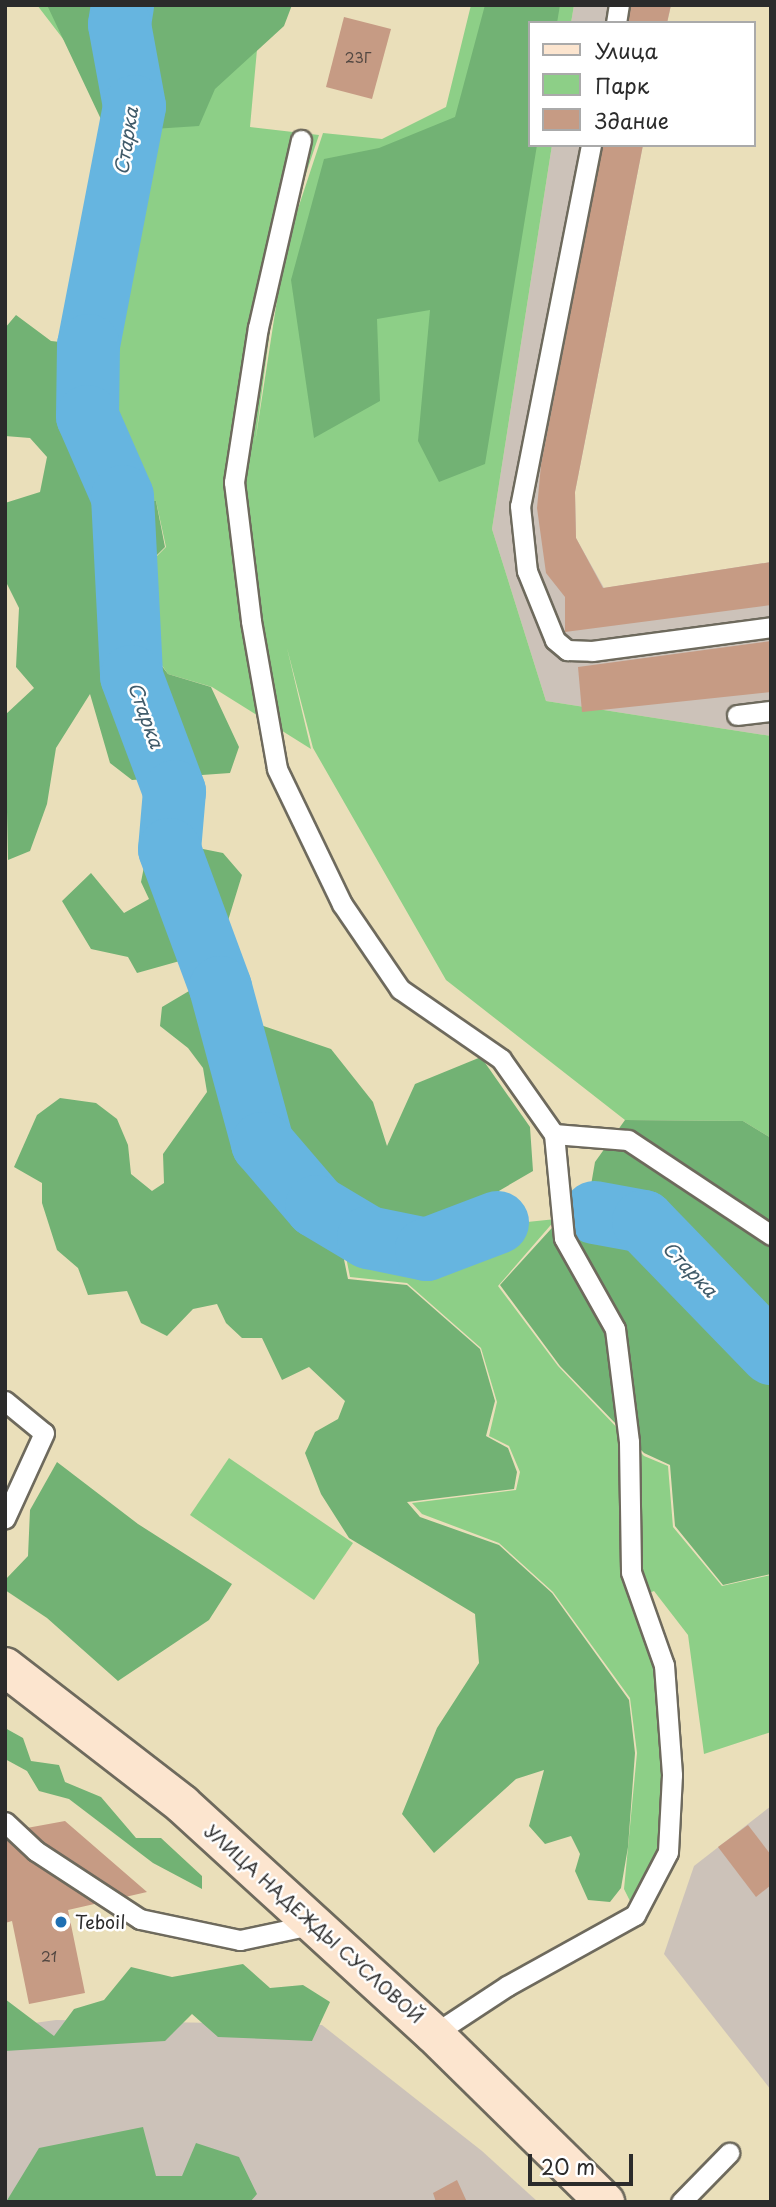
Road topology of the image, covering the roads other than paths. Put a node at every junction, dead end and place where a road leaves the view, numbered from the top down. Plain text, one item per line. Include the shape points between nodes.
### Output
1 (300, 140) dead end
2 (592, 147) edge
3 (771, 627) edge
4 (771, 711) edge
5 (737, 715) dead end
6 (555, 1134) junction
7 (771, 1235) edge
8 (5, 1401) edge
9 (5, 1518) edge
10 (5, 1667) edge
11 (5, 1822) edge
12 (316, 1924) junction
13 (434, 2034) junction
14 (729, 2153) dead end
15 (605, 2202) edge
16 (681, 2202) edge

1 - 6 lane via 258,327 234,482 251,621 277,769 342,904 400,989 501,1059
2 - 3 lane via 520,506 527,571 555,640 568,650 592,651
4 - 5 lane
6 - 7 lane via 628,1140
6 - 13 lane via 564,1238 615,1329 629,1441 631,1572 664,1665 672,1775 668,1852 635,1915 507,1986
8 - 9 lane via 44,1433
10 - 12 main road, УЛИЦА НАДЕЖДЫ СУСЛОВОЙ via 182,1804
11 - 12 lane via 36,1851 140,1919 240,1940
12 - 13 main road, УЛИЦА НАДЕЖДЫ СУСЛОВОЙ
13 - 15 main road, УЛИЦА НАДЕЖДЫ СУСЛОВОЙ
14 - 16 lane

